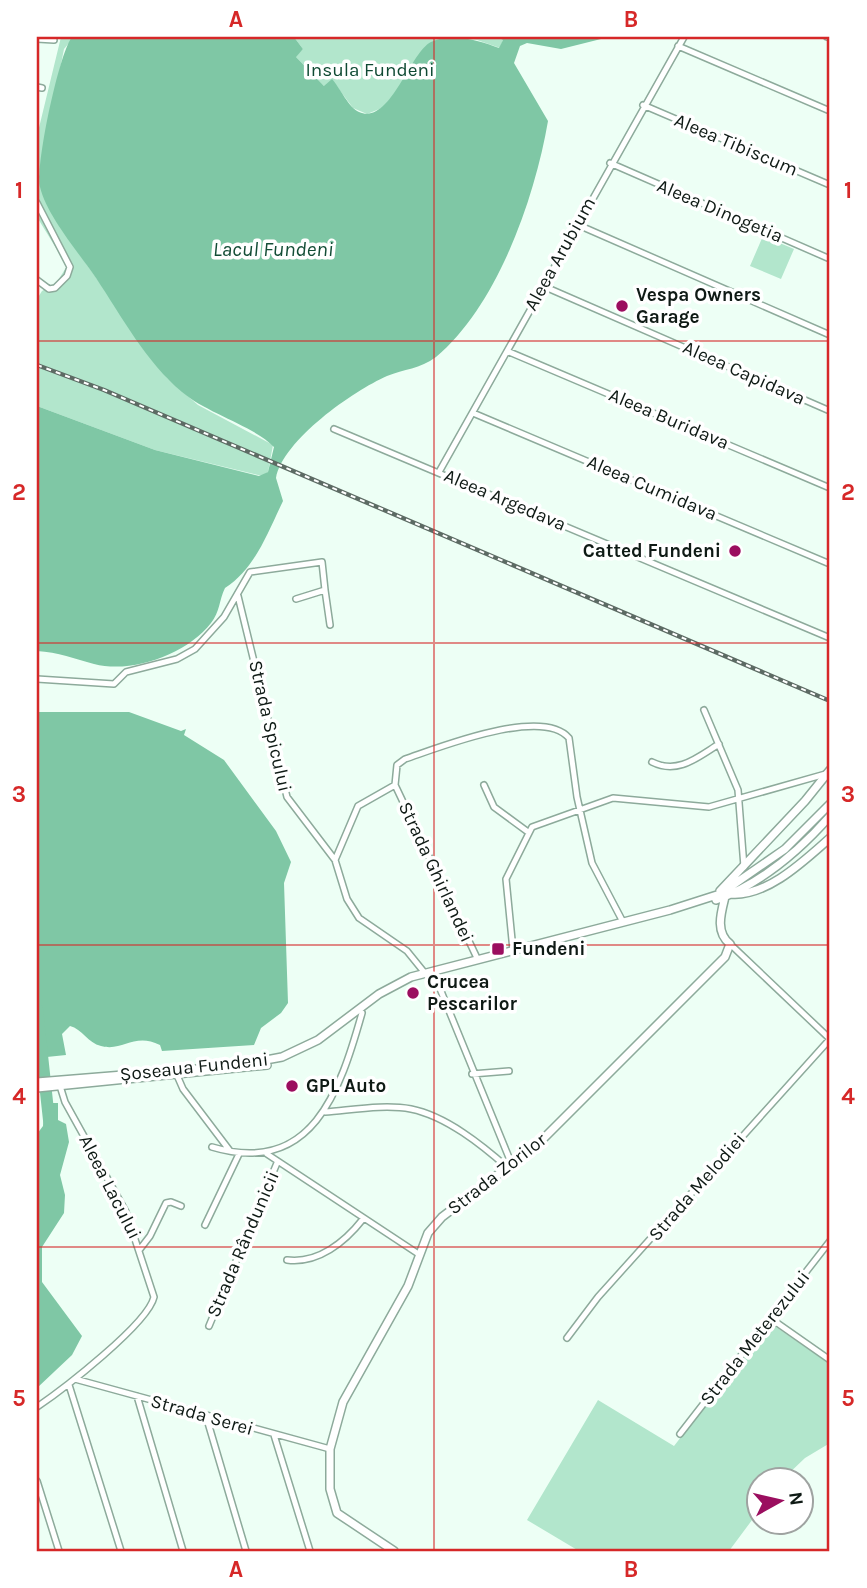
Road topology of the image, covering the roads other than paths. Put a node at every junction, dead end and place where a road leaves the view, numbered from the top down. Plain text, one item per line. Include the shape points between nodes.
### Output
1 (684, 37) edge
2 (37, 39) edge
3 (54, 40) dead end
4 (678, 46) junction
5 (643, 105) junction
6 (830, 111) edge
7 (610, 163) junction
8 (830, 185) edge
9 (37, 204) edge
10 (576, 224) junction
11 (830, 259) edge
12 (40, 282) edge
13 (543, 286) junction
14 (37, 292) edge
15 (830, 335) edge
16 (507, 351) junction
17 (830, 411) edge
18 (473, 413) junction
19 (334, 429) dead end
20 (439, 472) junction
21 (830, 488) edge
22 (830, 564) edge
23 (326, 590) junction
24 (238, 596) junction
25 (296, 599) dead end
26 (330, 625) dead end
27 (830, 638) edge
28 (37, 679) edge
29 (704, 710) dead end
30 (719, 744) junction
31 (652, 762) dead end
32 (829, 771) edge
33 (395, 785) junction
34 (484, 785) dead end
35 (740, 800) junction
36 (830, 804) edge
37 (580, 807) junction
38 (830, 816) edge
39 (528, 832) junction
40 (830, 838) edge
41 (335, 860) junction
42 (744, 867) junction
43 (750, 880) junction
44 (714, 896) junction
45 (728, 896) junction
46 (623, 922) junction
47 (730, 944) junction
48 (513, 950) junction
49 (477, 958) junction
50 (424, 972) junction
51 (434, 974) junction
52 (362, 1013) junction
53 (830, 1039) edge
54 (509, 1071) dead end
55 (176, 1073) junction
56 (472, 1074) junction
57 (37, 1082) edge
58 (59, 1084) junction
59 (37, 1088) edge
60 (325, 1112) junction
61 (212, 1147) dead end
62 (230, 1153) junction
63 (239, 1154) junction
64 (267, 1154) junction
65 (277, 1163) junction
66 (510, 1167) junction
67 (181, 1206) dead end
68 (363, 1219) junction
69 (205, 1225) dead end
70 (830, 1241) edge
71 (140, 1249) junction
72 (420, 1255) junction
73 (287, 1260) dead end
74 (770, 1318) junction
75 (209, 1326) dead end
76 (567, 1338) dead end
77 (830, 1360) edge
78 (75, 1379) junction
79 (69, 1385) junction
80 (137, 1396) junction
81 (37, 1407) edge
82 (206, 1416) junction
83 (680, 1434) dead end
84 (274, 1435) junction
85 (330, 1449) junction
86 (37, 1481) edge
87 (59, 1551) edge
88 (121, 1551) edge
89 (183, 1551) edge
90 (246, 1551) edge
91 (310, 1551) edge
92 (394, 1551) edge

1 - 4 street, Aleea Arubium
2 - 3 street
4 - 5 street, Aleea Arubium
4 - 6 street
5 - 7 street, Aleea Arubium
5 - 8 street, Aleea Tibiscum
7 - 10 street, Aleea Arubium
7 - 11 street, Aleea Dinogetia
9 - 12 street via 70,267 58,286 52,289
10 - 13 street, Aleea Arubium
10 - 15 street
12 - 14 street
13 - 16 street, Aleea Arubium
13 - 17 street, Aleea Capidava
16 - 18 street, Aleea Arubium
16 - 21 street, Aleea Buridava
18 - 20 street, Aleea Arubium
18 - 22 street, Aleea Cumidava
19 - 20 street, Aleea Argedava
20 - 27 street, Aleea Argedava
23 - 24 street via 320,561 253,570
23 - 25 street
23 - 26 street
24 - 28 street via 206,639 177,659 129,671 114,684
24 - 41 street, Strada Spicului via 287,797
29 - 30 street
30 - 31 street via 680,767
30 - 35 street
32 - 35 street
32 - 42 main road
33 - 37 street via 395,769 405,759 499,729 552,729 569,738
33 - 41 street via 358,806
33 - 49 street, Strada Ghirlandei
34 - 39 street via 494,807
35 - 37 street via 701,808 619,797
35 - 42 street
36 - 43 main road, Șoseaua Fundeni
37 - 39 street
37 - 46 street via 595,870
38 - 43 main road, Șoseaua Fundeni via 792,853
39 - 48 street via 506,879
40 - 45 main road, Șoseaua Fundeni via 762,888
41 - 50 street, Strada Spicului via 347,899 359,918 407,951
42 - 44 main road
43 - 44 main road, Șoseaua Fundeni
43 - 45 main road, Șoseaua Fundeni
44 - 46 main road, Șoseaua Fundeni
45 - 47 main road via 721,929
45 - 51 main road, Șoseaua Fundeni
46 - 48 main road, Șoseaua Fundeni
47 - 53 street
47 - 66 main road, Strada Zorilor via 716,967
48 - 49 main road, Șoseaua Fundeni
49 - 50 main road, Șoseaua Fundeni
50 - 55 main road, Șoseaua Fundeni via 387,988 325,1036 292,1053
51 - 52 main road, Șoseaua Fundeni via 395,989
51 - 56 street
52 - 55 main road, Șoseaua Fundeni via 321,1044 285,1060 251,1069
52 - 60 street
53 - 76 street, Strada Melodiei via 598,1297
54 - 56 street
55 - 58 main road, Șoseaua Fundeni
55 - 62 street
56 - 66 street
57 - 58 main road, Șoseaua Fundeni
58 - 59 main road, Șoseaua Fundeni
58 - 71 street, Aleea Lacului
60 - 64 street via 292,1142
60 - 66 street via 420,1112 456,1129
61 - 62 street
62 - 63 street
63 - 64 street
63 - 69 street
64 - 65 street
65 - 68 street
65 - 75 street, Strada Rândunicii
66 - 72 main road, Strada Zorilor via 437,1222
67 - 71 street via 166,1203
68 - 72 street
68 - 73 street via 334,1248 299,1261
70 - 74 street, Strada Meterezului
71 - 78 street, Aleea Lacului via 153,1291 152,1304
72 - 85 main road, Strada Zorilor via 408,1286 346,1396
74 - 77 street
74 - 83 street, Strada Meterezului
78 - 79 street, Aleea Lacului
78 - 80 street, Strada Serei
79 - 81 street, Aleea Lacului
79 - 88 street
80 - 82 street, Strada Serei
80 - 89 street
82 - 84 street, Strada Serei
82 - 90 street
84 - 85 street, Strada Serei
84 - 91 street
85 - 92 main road, Strada Zorilor via 330,1489 337,1513
86 - 87 street

